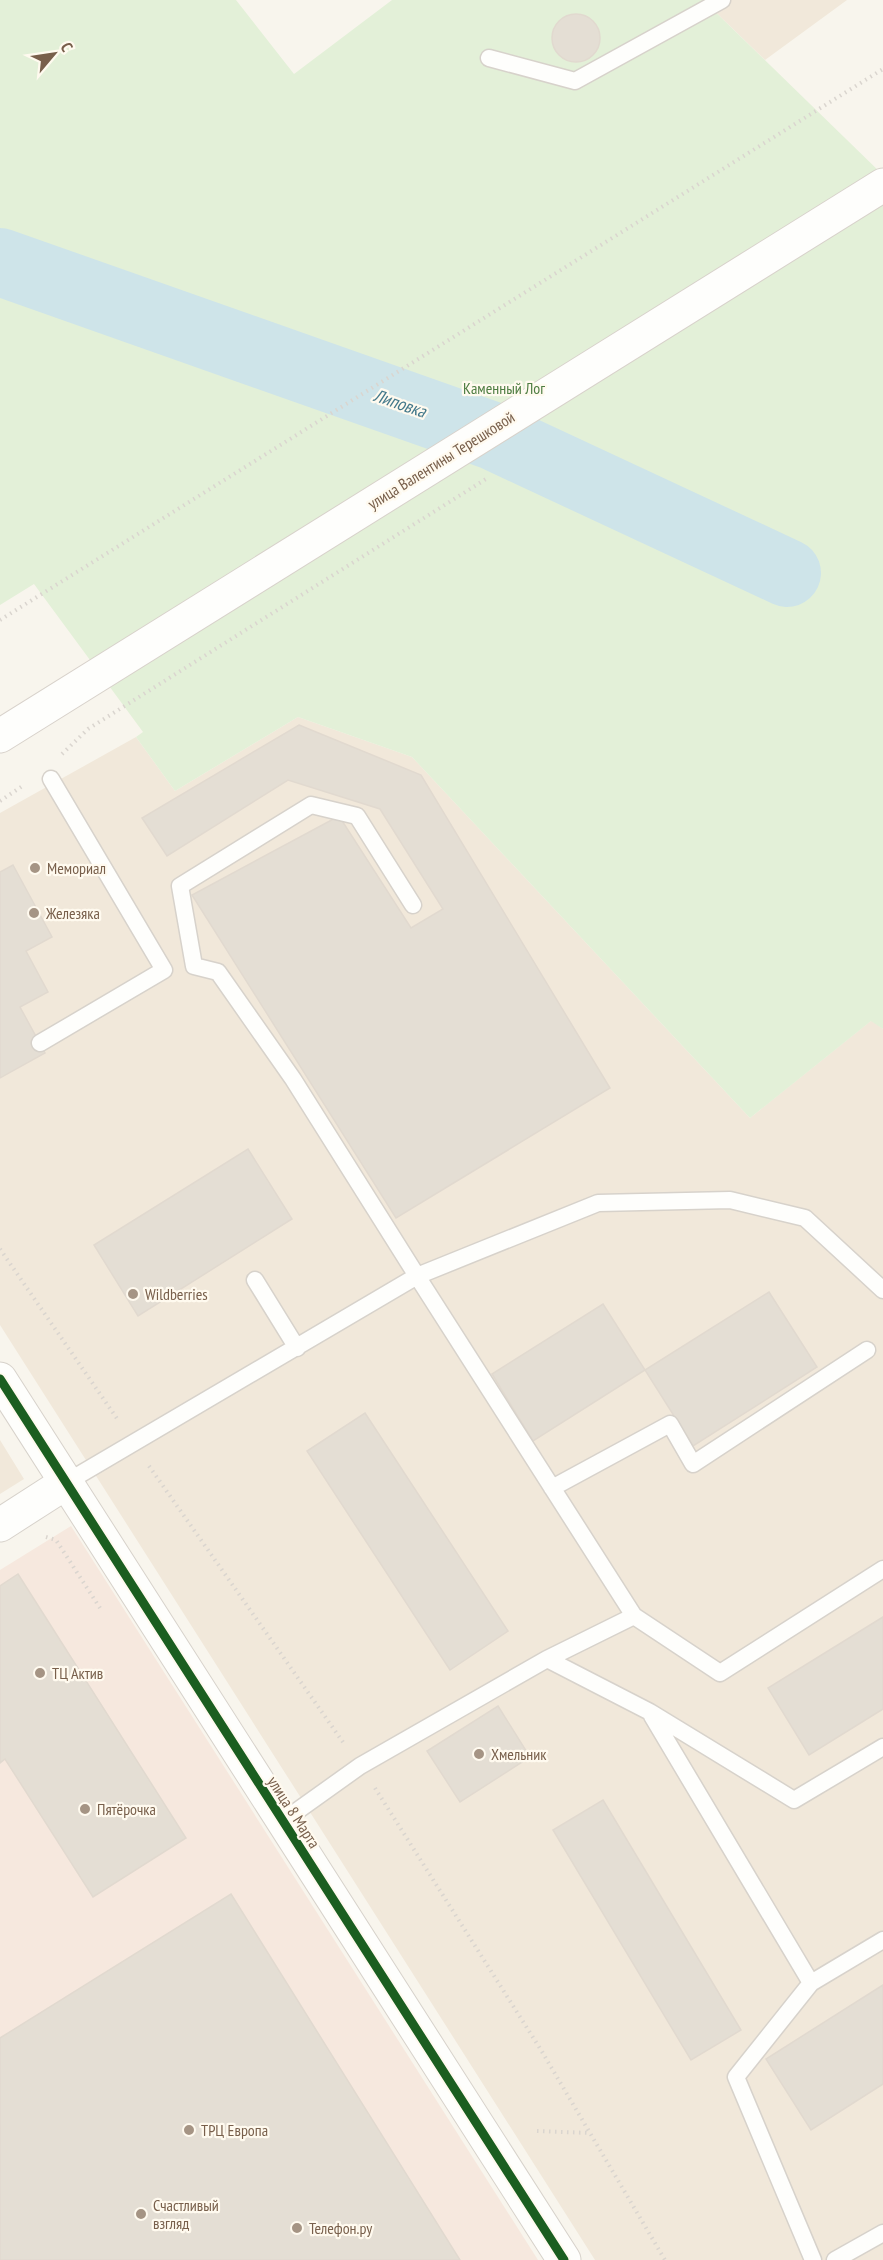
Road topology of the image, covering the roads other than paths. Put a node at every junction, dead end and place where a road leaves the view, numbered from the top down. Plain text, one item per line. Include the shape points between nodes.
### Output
1 (722, 0) edge
2 (489, 58) dead end
3 (883, 185) edge
4 (0, 736) edge
5 (51, 779) dead end
6 (413, 905) dead end
7 (40, 1043) dead end
8 (417, 1276) junction
9 (255, 1280) dead end
10 (883, 1290) edge
11 (297, 1348) junction
12 (867, 1350) dead end
13 (0, 1379) edge
14 (67, 1482) junction
15 (552, 1488) junction
16 (0, 1525) edge
17 (883, 1569) edge
18 (634, 1616) junction
19 (547, 1659) junction
20 (650, 1712) junction
21 (883, 1747) edge
22 (283, 1821) junction
23 (883, 1940) edge
24 (811, 1983) junction
25 (883, 2233) edge
26 (564, 2260) edge
27 (813, 2260) edge
28 (835, 2260) edge

1 - 2 lane via 575,81
3 - 4 street, улица Валентины Терешковой
5 - 7 lane via 165,970
6 - 8 lane via 357,816 311,805 180,886 194,966 218,972 293,1079
8 - 10 lane via 598,1203 730,1200 805,1218
8 - 11 lane
8 - 15 lane
9 - 11 lane
11 - 14 lane
12 - 15 lane via 693,1464 670,1424
13 - 14 street, улица 8 Марта
14 - 16 street
14 - 22 street, улица 8 Марта
15 - 18 lane
17 - 18 lane via 720,1673
18 - 19 lane
19 - 20 lane
19 - 22 lane via 360,1766
20 - 21 lane via 794,1800
20 - 24 lane
22 - 26 street, улица 8 Марта
23 - 24 lane
24 - 27 lane via 736,2077
25 - 28 lane

